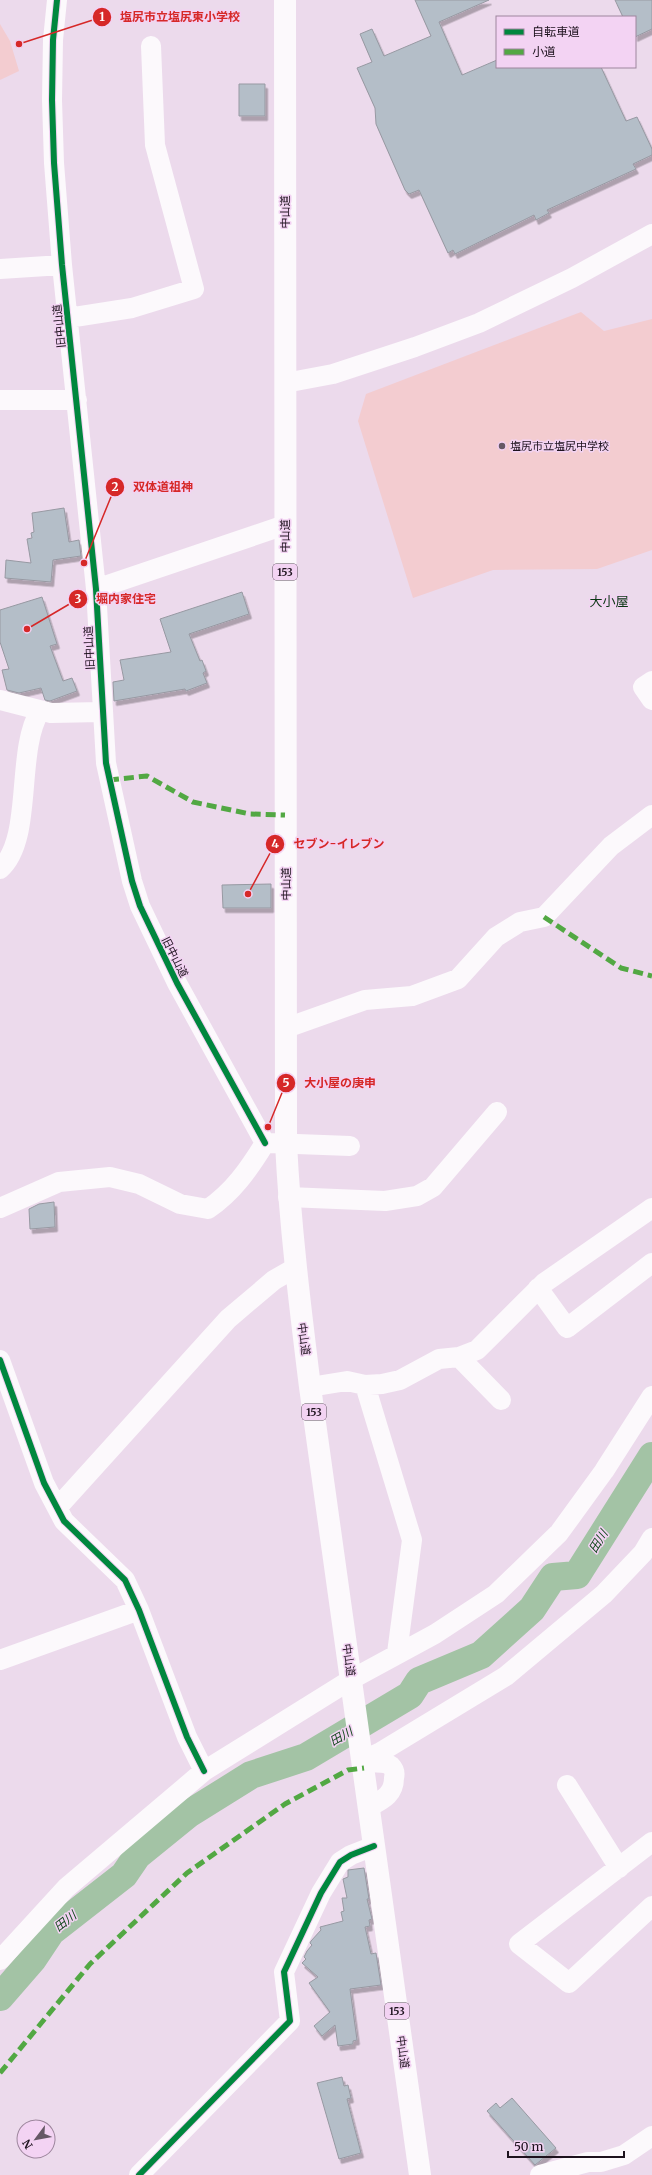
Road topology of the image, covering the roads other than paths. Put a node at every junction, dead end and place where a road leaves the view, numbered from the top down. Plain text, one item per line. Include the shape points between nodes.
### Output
1 (57, 0) edge
2 (285, 0) edge
3 (151, 46) dead end
4 (652, 234) edge
5 (62, 265) junction
6 (0, 269) edge
7 (68, 318) junction
8 (285, 383) junction
9 (0, 400) edge
10 (77, 400) junction
11 (285, 525) junction
12 (96, 589) junction
13 (652, 681) edge
14 (0, 700) edge
15 (652, 700) edge
16 (40, 711) junction
17 (102, 712) junction
18 (652, 815) edge
19 (0, 869) edge
20 (286, 1028) junction
21 (497, 1112) dead end
22 (275, 1143) junction
23 (350, 1146) dead end
24 (288, 1197) junction
25 (0, 1208) edge
26 (649, 1216) edge
27 (652, 1262) edge
28 (295, 1268) junction
29 (538, 1288) junction
30 (459, 1356) junction
31 (0, 1360) edge
32 (365, 1385) junction
33 (310, 1387) junction
34 (652, 1396) edge
35 (501, 1400) dead end
36 (57, 1508) junction
37 (652, 1538) edge
38 (139, 1610) junction
39 (397, 1653) junction
40 (0, 1660) edge
41 (352, 1682) junction
42 (363, 1759) junction
43 (204, 1771) junction
44 (567, 1785) dead end
45 (369, 1807) junction
46 (652, 1844) edge
47 (374, 1846) junction
48 (619, 1868) junction
49 (652, 1906) edge
50 (0, 1960) edge
51 (652, 2136) edge
52 (139, 2175) edge
53 (420, 2175) edge
54 (540, 2175) edge

1 - 5 street, 旧中山道 via 52,100
2 - 8 highway, 中山道 / 153
3 - 7 street via 155,144 194,290 132,308
4 - 8 street via 572,278 479,323 333,374
5 - 6 street
5 - 7 street, 旧中山道
7 - 10 street, 旧中山道
8 - 11 highway, 中山道 / 153
9 - 10 street
10 - 12 street, 旧中山道
11 - 12 street
11 - 20 highway, 中山道 / 153
12 - 17 street, 旧中山道
13 - 15 street via 644,687
14 - 16 street
16 - 17 street
16 - 19 street via 34,722 26,762 18,832
17 - 22 street, 旧中山道 via 112,798 140,906 177,983
18 - 20 street via 611,846 544,917 520,922 496,937 458,979 412,996 365,1000
20 - 22 highway, 中山道 / 153
21 - 24 street via 433,1187 417,1196 385,1201
22 - 23 street
22 - 24 highway, 中山道 / 153
22 - 25 street via 237,1185 208,1209 180,1204 139,1184 110,1177 59,1182
24 - 28 highway, 中山道 / 153
26 - 29 street
27 - 29 street via 566,1328
28 - 33 highway, 中山道 / 153
28 - 36 street via 274,1280 228,1319
29 - 30 street via 477,1350
30 - 32 street via 439,1359 400,1380
30 - 35 street
31 - 36 street via 44,1483
32 - 33 street via 347,1381
32 - 39 street via 412,1540
33 - 41 highway, 中山道 / 153
34 - 39 street via 604,1471 558,1532 496,1594 435,1634
36 - 38 street via 64,1520 125,1580
37 - 42 street via 643,1553 604,1594 506,1676 379,1753
38 - 40 street
38 - 43 street via 187,1737
39 - 41 street
41 - 42 highway, 中山道 / 153
41 - 43 street
42 - 45 highway, 中山道 / 153
42 - 45 street via 384,1763 391,1766 394,1771 393,1790
43 - 50 street via 66,1888
44 - 48 street
45 - 47 highway, 中山道 / 153
46 - 48 street
47 - 52 street via 350,1855 340,1862 321,1893 284,1972 290,2021
47 - 53 highway, 中山道 / 153
48 - 49 street via 519,1944 569,1983
51 - 54 street via 624,2155

